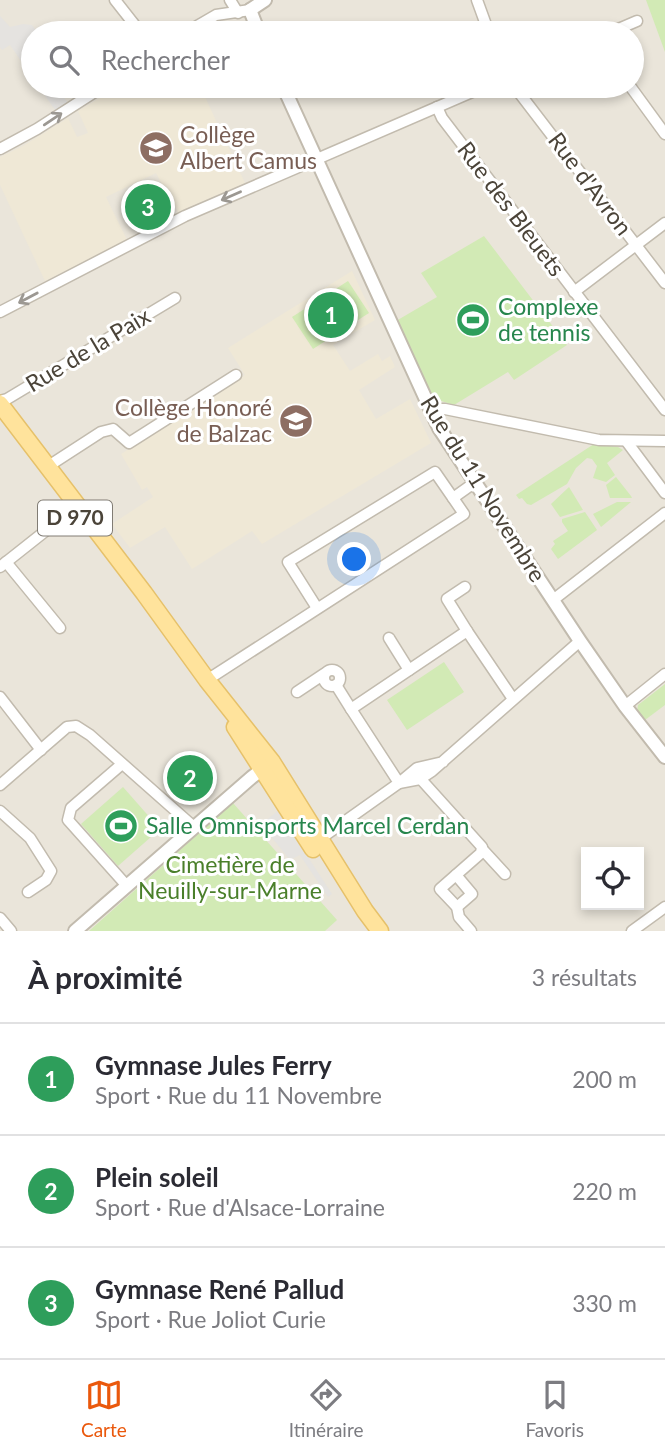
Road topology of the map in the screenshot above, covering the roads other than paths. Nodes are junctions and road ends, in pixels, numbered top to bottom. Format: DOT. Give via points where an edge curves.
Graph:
graph roads {
  1 [pos="115,0"];
  2 [pos="230,0"];
  3 [pos="265,0"];
  4 [pos="477,0"];
  5 [pos="247,7"];
  6 [pos="132,21"];
  7 [pos="206,21"];
  8 [pos="485,21"];
  9 [pos="86,98"];
  10 [pos="288,98"];
  11 [pos="458,98"];
  12 [pos="523,98"];
  13 [pos="638,98"];
  14 [pos="437,107"];
  15 [pos="665,134"];
  16 [pos="0,149"];
  17 [pos="316,159"];
  18 [pos="665,223"];
  19 [pos="636,244"];
  20 [pos="665,283"];
  21 [pos="574,292"];
  22 [pos="175,298"];
  23 [pos="0,312"];
  24 [pos="236,375"];
  25 [pos="0,403"];
  26 [pos="429,409"];
  27 [pos="665,410"];
  28 [pos="0,424"];
  29 [pos="665,441"];
  30 [pos="627,442"];
  31 [pos="47,467"];
  32 [pos="474,483"];
  33 [pos="665,493"];
  34 [pos="453,498"];
  35 [pos="73,508"];
  36 [pos="665,513"];
  37 [pos="3,564"];
  38 [pos="465,587"];
  39 [pos="553,600"];
  40 [pos="317,608"];
  41 [pos="60,628"];
  42 [pos="467,632"];
  43 [pos="388,638"];
  44 [pos="580,641"];
  45 [pos="409,670"];
  46 [pos="665,674"];
  47 [pos="207,680"];
  48 [pos="296,692"];
  49 [pos="0,698"];
  50 [pos="513,699"];
  51 [pos="625,706"];
  52 [pos="351,709"];
  53 [pos="41,750"];
  54 [pos="665,757"];
  55 [pos="122,764"];
  56 [pos="267,766"];
  57 [pos="416,775"];
  58 [pos="399,783"];
  59 [pos="0,785"];
  60 [pos="0,811"];
  61 [pos="194,827"];
  62 [pos="320,839"];
  63 [pos="482,849"];
  64 [pos="505,874"];
  65 [pos="456,875"];
  66 [pos="127,886"];
  67 [pos="28,892"];
  68 [pos="457,907"];
  69 [pos="665,907"];
  70 [pos="652,917"];
  71 [pos="0,918"];
  72 [pos="11,931"];
  73 [pos="75,931"];
  74 [pos="371,931"];
  75 [pos="380,931"];
  76 [pos="471,931"];
  77 [pos="632,931"];
  78 [pos="645,931"];
  1 -- 6 [label="street"];
  2 -- 5 [label="street"];
  3 -- 5 [label="street"];
  4 -- 8 [label="street"];
  5 -- 7 [label="street"];
  16 -- 9 [label="street, one-way"];
  10 -- 17 [label="street, Rue du 11 Novembre"];
  11 -- 14 [label="street"];
  12 -- 19 [label="street, Rue d'Avron"];
  13 -- 15 [label="street"];
  14 -- 17 [label="street"];
  14 -- 21 [label="street, Rue des Bleuets"];
  17 -- 23 [label="street, one-way" via="185,216"];
  17 -- 26 [label="street, Rue du 11 Novembre"];
  18 -- 19 [label="street"];
  19 -- 20 [label="street, Rue d'Avron"];
  19 -- 21 [label="street"];
  21 -- 27 [label="street, Rue des Bleuets"];
  22 -- 25 [label="street, Rue de la Paix"];
  24 -- 31 [label="street" via="129,443 113,429 101,432"];
  25 -- 31 [label="main road, D 970"];
  26 -- 30 [label="street"];
  26 -- 32 [label="street, Rue du 11 Novembre"];
  28 -- 35 [label="main road, D 970"];
  29 -- 30 [label="street"];
  30 -- 33 [label="street"];
  31 -- 35 [label="main road, D 970"];
  32 -- 34 [label="street"];
  32 -- 39 [label="street, Rue du 11 Novembre"];
  34 -- 40 [label="street" via="464,514"];
  34 -- 40 [label="street" via="435,472 288,562"];
  35 -- 37 [label="street"];
  35 -- 47 [label="main road, D 970"];
  36 -- 39 [label="street"];
  37 -- 41 [label="street"];
  38 -- 42 [label="street" via="447,599"];
  39 -- 44 [label="street, Rue du 11 Novembre"];
  40 -- 47 [label="street"];
  42 -- 45 [label="street"];
  42 -- 50 [label="street"];
  43 -- 45 [label="street"];
  44 -- 50 [label="street"];
  44 -- 51 [label="street, Rue du 11 Novembre"];
  45 -- 52 [label="street"];
  46 -- 51 [label="street"];
  47 -- 56 [label="main road, D 970"];
  48 -- 52 [label="street" via="330,670 338,672 341,677 336,685"];
  49 -- 53 [label="street"];
  50 -- 57 [label="street" via="443,762"];
  51 -- 54 [label="street, Rue du 11 Novembre"];
  52 -- 58 [label="street"];
  53 -- 55 [label="street" via="67,727 76,726"];
  53 -- 59 [label="street"];
  55 -- 61 [label="street"];
  55 -- 66 [label="street" via="71,808 68,820"];
  56 -- 61 [label="street"];
  56 -- 62 [label="main road, D 970"];
  56 -- 74 [label="main road, D 970" via="356,914"];
  57 -- 58 [label="street"];
  57 -- 63 [label="street"];
  58 -- 62 [label="street"];
  60 -- 67 [label="street" via="30,838 51,871"];
  61 -- 66 [label="street"];
  62 -- 75 [label="main road, D 970"];
  63 -- 64 [label="street"];
  63 -- 65 [label="street"];
  65 -- 68 [label="street" via="472,894"];
  65 -- 68 [label="street" via="440,889"];
  66 -- 73 [label="street"];
  68 -- 76 [label="street" via="458,917"];
  69 -- 70 [label="street"];
  70 -- 77 [label="street"];
  70 -- 78 [label="street"];
  71 -- 72 [label="street"];
}
